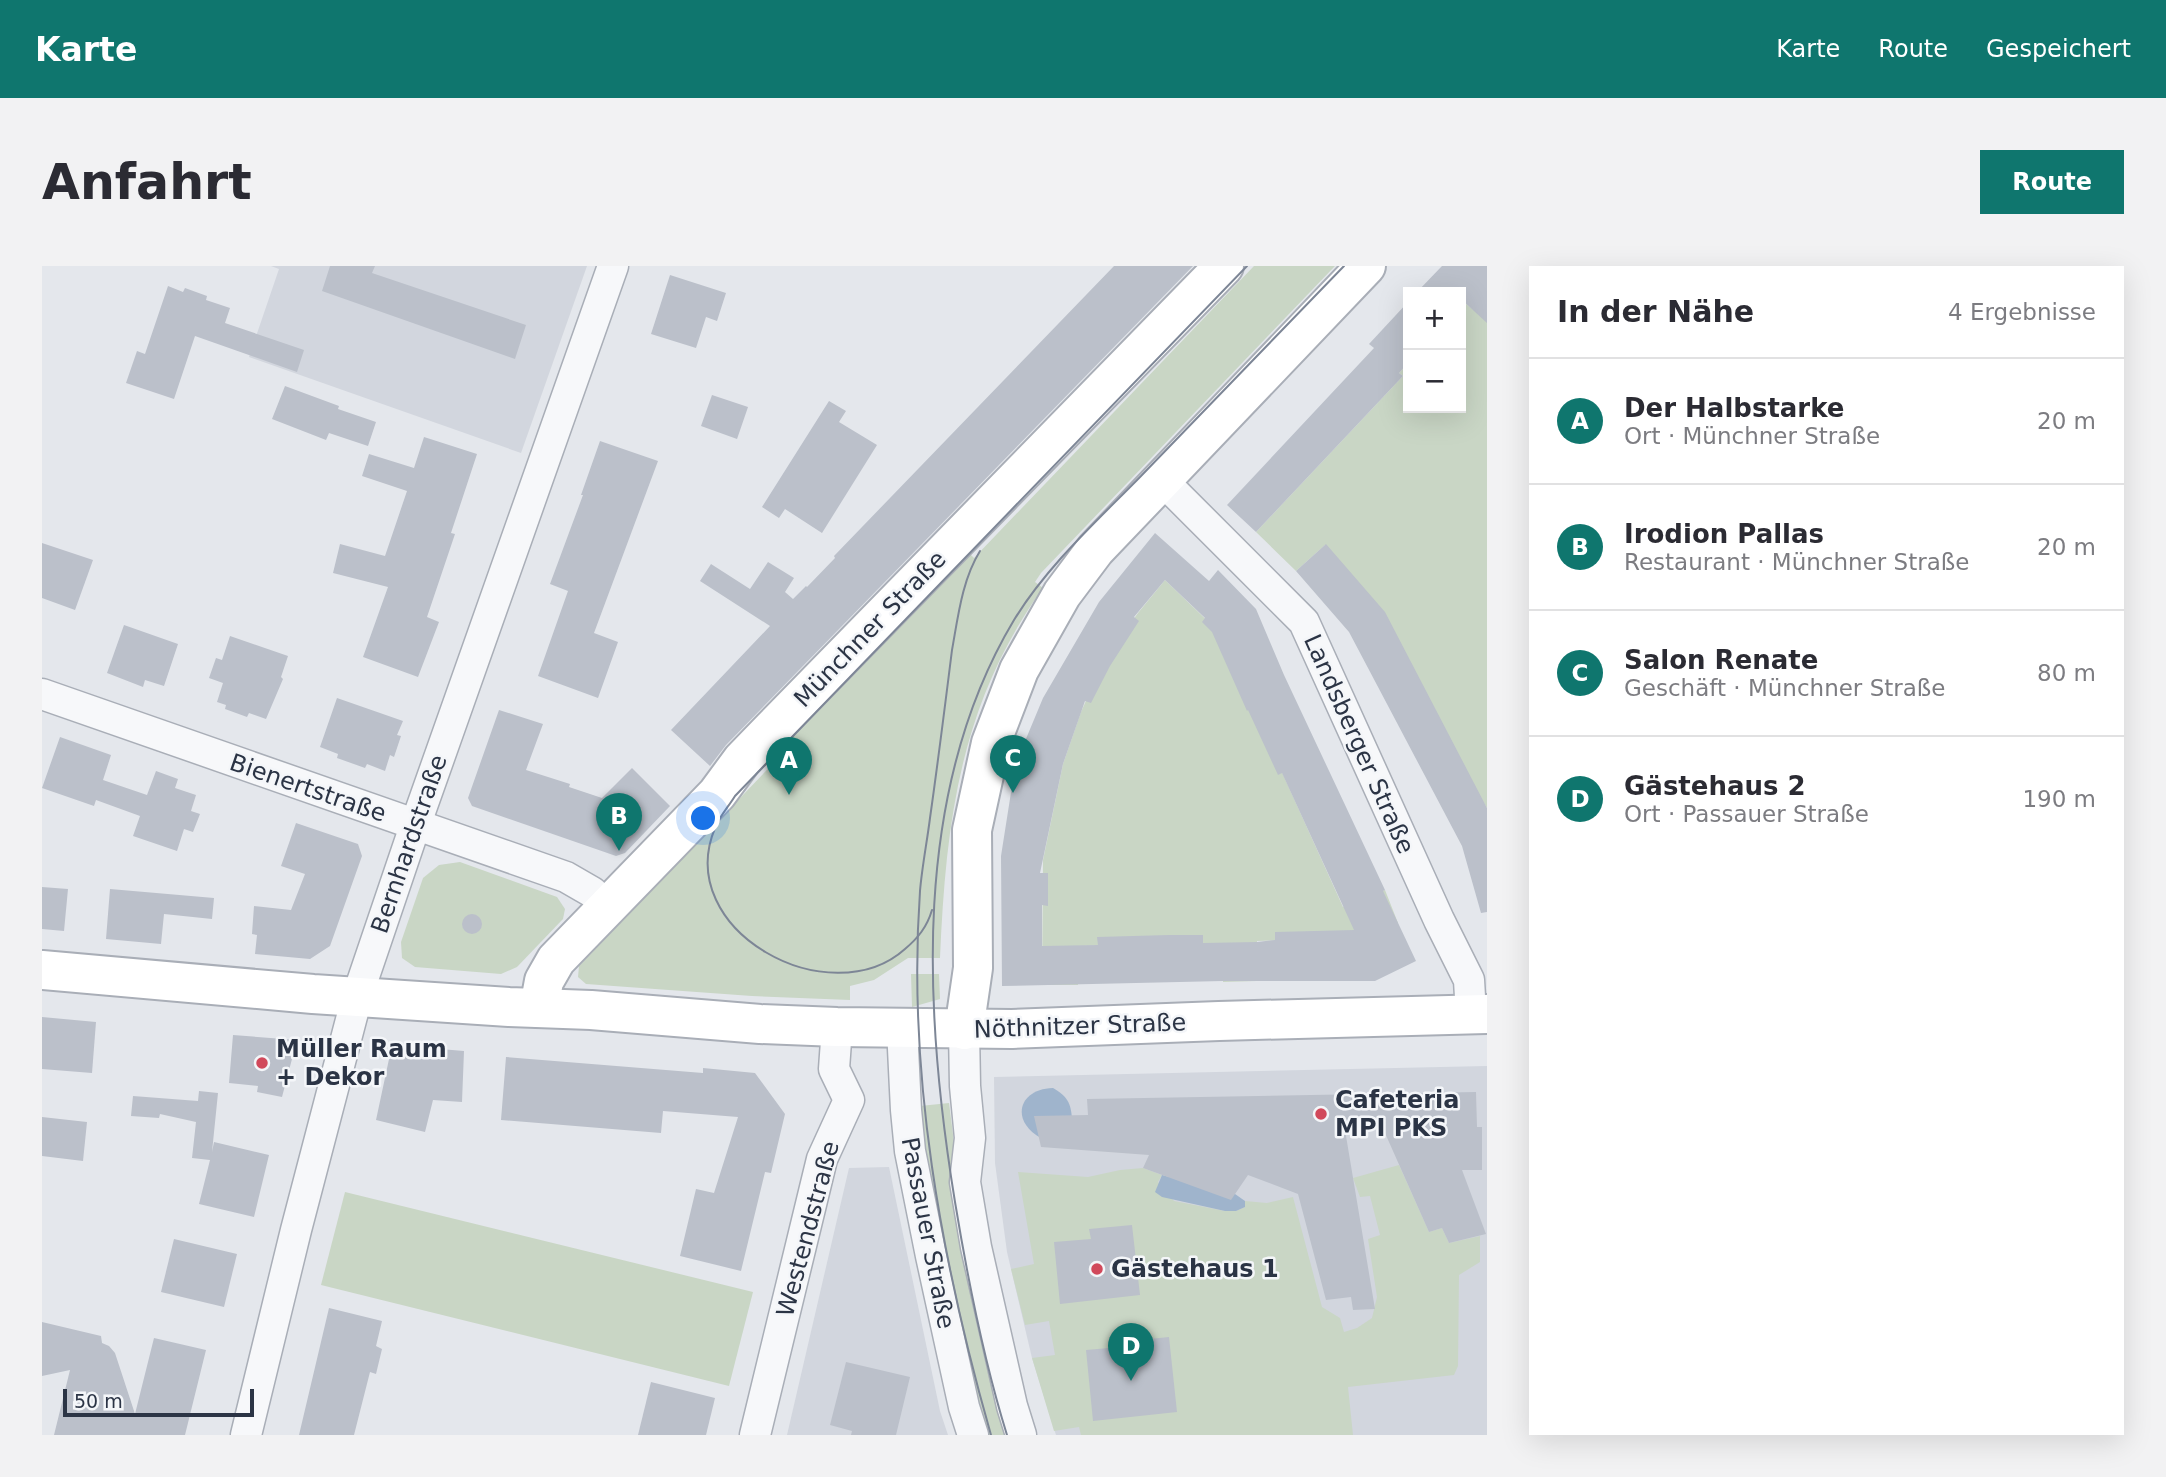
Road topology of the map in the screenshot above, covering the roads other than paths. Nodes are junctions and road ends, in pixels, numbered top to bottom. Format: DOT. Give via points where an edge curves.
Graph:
graph roads {
  1 [pos="613,266"];
  2 [pos="1224,266"];
  3 [pos="1366,266"];
  4 [pos="1161,479"];
  5 [pos="42,694"];
  6 [pos="415,826"];
  7 [pos="608,907"];
  8 [pos="42,970"];
  9 [pos="357,997"];
  10 [pos="539,1008"];
  11 [pos="1479,1014"];
  12 [pos="837,1027"];
  13 [pos="902,1028"];
  14 [pos="964,1030"];
  15 [pos="246,1435"];
  16 [pos="755,1435"];
  17 [pos="973,1435"];
  18 [pos="1021,1435"];
  1 -- 6 [label="street, Bernhardstraße"];
  2 -- 7 [label="street, Münchner Straße" via="742,760 717,794"];
  3 -- 4 [label="street"];
  4 -- 11 [label="street, Landsberger Straße" via="1304,622 1469,980"];
  4 -- 14 [label="street" via="1095,550 1062,594 1019,670 991,743 972,830 972,968"];
  5 -- 6 [label="street, Bienertstraße"];
  6 -- 7 [label="street, Bienertstraße" via="566,877"];
  6 -- 9 [label="street, Bernhardstraße"];
  7 -- 10 [label="street, Münchner Straße" via="555,960 544,981"];
  8 -- 9 [label="street, Nöthnitzer Straße"];
  9 -- 10 [label="street, Nöthnitzer Straße"];
  9 -- 15 [label="street, Bernhardstraße"];
  10 -- 12 [label="street, Nöthnitzer Straße"];
  11 -- 14 [label="street, Nöthnitzer Straße"];
  12 -- 13 [label="street, Nöthnitzer Straße"];
  12 -- 16 [label="street, Westendstraße" via="834,1069 849,1100 822,1159"];
  13 -- 14 [label="street, Nöthnitzer Straße"];
  13 -- 17 [label="street, Passauer Straße" via="910,1150"];
  14 -- 18 [label="street, Passauer Straße" via="970,1138 965,1182 978,1259"];
}
